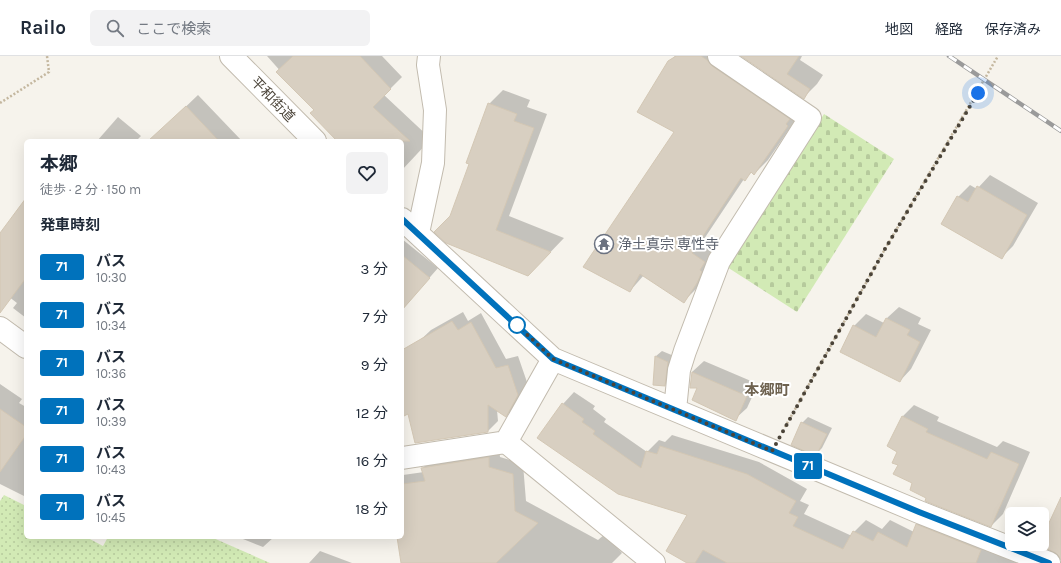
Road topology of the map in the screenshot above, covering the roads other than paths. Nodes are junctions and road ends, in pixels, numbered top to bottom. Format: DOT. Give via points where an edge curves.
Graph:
graph roads {
  1 [pos="231,56"];
  2 [pos="429,56"];
  3 [pos="719,56"];
  4 [pos="313,139"];
  5 [pos="410,226"];
  6 [pos="0,328"];
  7 [pos="24,346"];
  8 [pos="553,359"];
  9 [pos="675,410"];
  10 [pos="506,442"];
  11 [pos="404,458"];
  12 [pos="654,563"];
  13 [pos="1049,563"];
  1 -- 4 [label="street, 平和街道"];
  2 -- 5 [label="street" via="428,66 435,110 433,163"];
  3 -- 9 [label="street" via="810,118 719,261 685,351"];
  5 -- 8 [label="street"];
  6 -- 7 [label="street"];
  8 -- 9 [label="street"];
  8 -- 10 [label="street"];
  9 -- 13 [label="street" via="919,512"];
  10 -- 11 [label="street"];
  10 -- 12 [label="street"];
}
